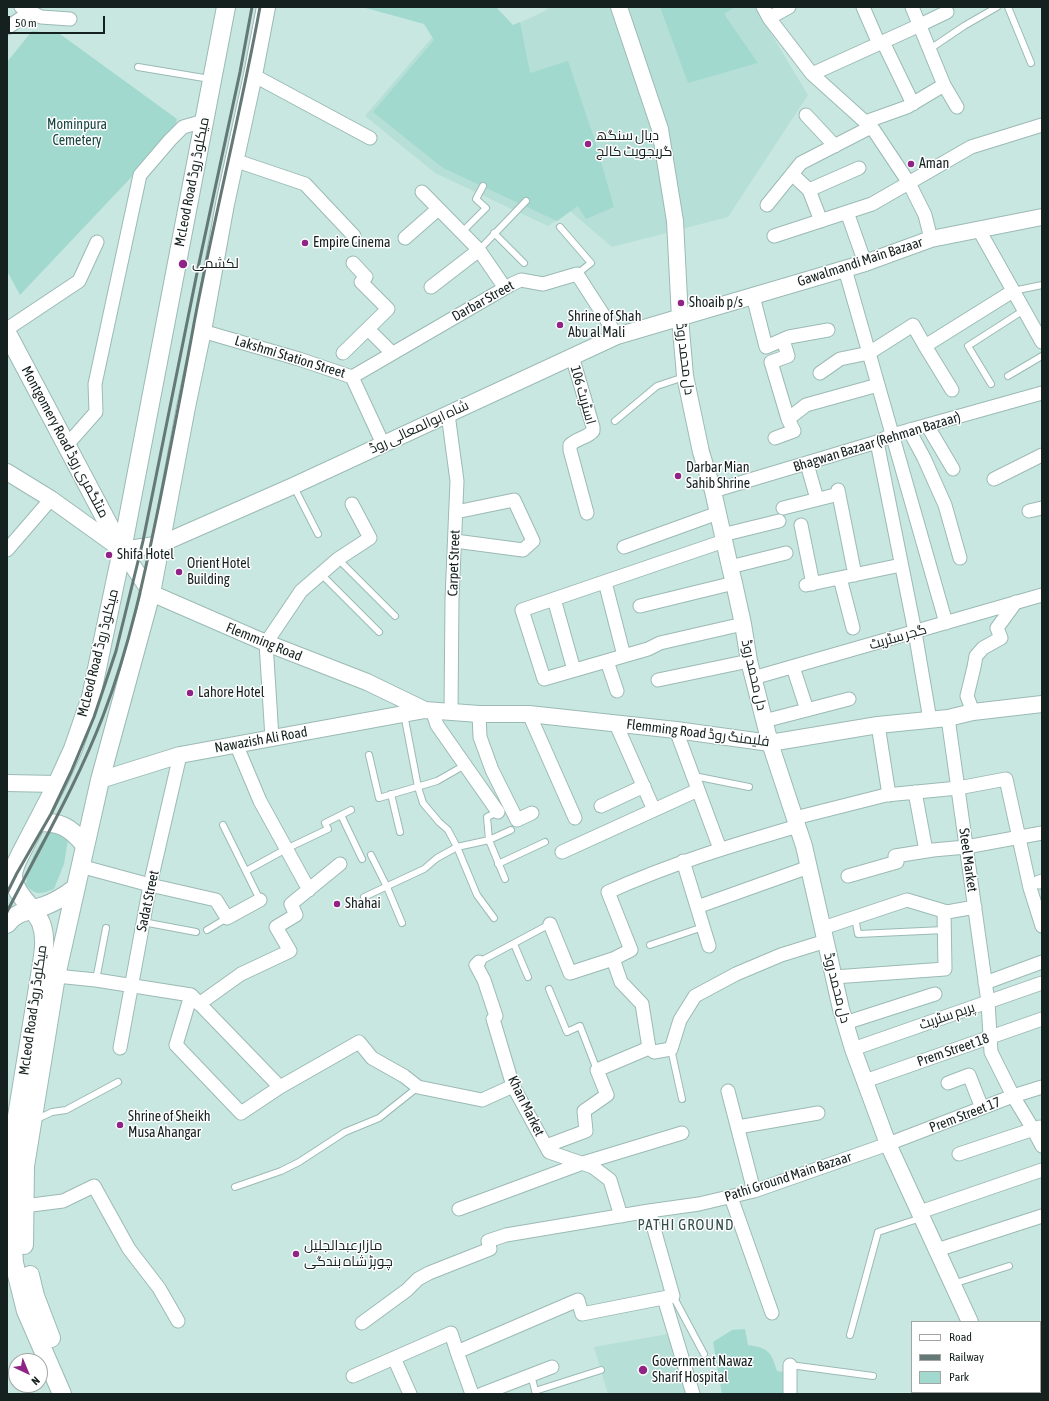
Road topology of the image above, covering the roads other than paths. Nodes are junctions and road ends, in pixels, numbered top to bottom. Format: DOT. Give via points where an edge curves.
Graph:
graph roads {
  1 [pos="226,7"];
  2 [pos="266,7"];
  3 [pos="619,7"];
  4 [pos="790,7"];
  5 [pos="863,7"];
  6 [pos="912,7"];
  7 [pos="997,7"];
  8 [pos="1008,7"];
  9 [pos="26,10"];
  10 [pos="766,12"];
  11 [pos="947,12"];
  12 [pos="70,19"];
  13 [pos="920,25"];
  14 [pos="7,28"];
  15 [pos="881,43"];
  16 [pos="930,49"];
  17 [pos="1031,62"];
  18 [pos="138,67"];
  19 [pos="812,74"];
  20 [pos="253,75"];
  21 [pos="212,79"];
  22 [pos="944,85"];
  23 [pos="913,104"];
  24 [pos="957,107"];
  25 [pos="806,115"];
  26 [pos="204,121"];
  27 [pos="868,125"];
  28 [pos="1042,125"];
  29 [pos="370,138"];
  30 [pos="835,146"];
  31 [pos="234,160"];
  32 [pos="859,168"];
  33 [pos="792,174"];
  34 [pos="909,183"];
  35 [pos="483,186"];
  36 [pos="809,190"];
  37 [pos="422,192"];
  38 [pos="526,201"];
  39 [pos="767,205"];
  40 [pos="438,209"];
  41 [pos="847,212"];
  42 [pos="1042,217"];
  43 [pos="821,221"];
  44 [pos="560,227"];
  45 [pos="979,230"];
  46 [pos="462,232"];
  47 [pos="494,233"];
  48 [pos="354,236"];
  49 [pos="774,236"];
  50 [pos="405,238"];
  51 [pos="931,239"];
  52 [pos="97,242"];
  53 [pos="479,250"];
  54 [pos="353,263"];
  55 [pos="524,264"];
  56 [pos="865,264"];
  57 [pos="845,269"];
  58 [pos="577,274"];
  59 [pos="1042,285"];
  60 [pos="431,288"];
  61 [pos="505,288"];
  62 [pos="1014,291"];
  63 [pos="753,296"];
  64 [pos="1024,310"];
  65 [pos="680,318"];
  66 [pos="7,329"];
  67 [pos="368,329"];
  68 [pos="828,330"];
  69 [pos="202,331"];
  70 [pos="7,333"];
  71 [pos="617,336"];
  72 [pos="783,340"];
  73 [pos="1042,342"];
  74 [pos="925,346"];
  75 [pos="343,353"];
  76 [pos="392,353"];
  77 [pos="868,353"];
  78 [pos="572,356"];
  79 [pos="1042,356"];
  80 [pos="820,373"];
  81 [pos="685,376"];
  82 [pos="1008,376"];
  83 [pos="352,377"];
  84 [pos="878,384"];
  85 [pos="991,384"];
  86 [pos="952,390"];
  87 [pos="1042,393"];
  88 [pos="448,414"];
  89 [pos="788,419"];
  90 [pos="616,421"];
  91 [pos="927,425"];
  92 [pos="909,430"];
  93 [pos="892,434"];
  94 [pos="775,438"];
  95 [pos="877,442"];
  96 [pos="383,444"];
  97 [pos="66,446"];
  98 [pos="1042,455"];
  99 [pos="807,464"];
  100 [pos="953,469"];
  101 [pos="7,472"];
  102 [pos="994,479"];
  103 [pos="293,486"];
  104 [pos="713,491"];
  105 [pos="51,499"];
  106 [pos="817,500"];
  107 [pos="352,504"];
  108 [pos="783,508"];
  109 [pos="1042,508"];
  110 [pos="1029,511"];
  111 [pos="456,512"];
  112 [pos="587,513"];
  113 [pos="718,513"];
  114 [pos="779,521"];
  115 [pos="801,525"];
  116 [pos="318,534"];
  117 [pos="723,538"];
  118 [pos="455,541"];
  119 [pos="161,544"];
  120 [pos="624,548"];
  121 [pos="7,550"];
  122 [pos="122,550"];
  123 [pos="786,553"];
  124 [pos="960,558"];
  125 [pos="338,559"];
  126 [pos="902,564"];
  127 [pos="730,567"];
  128 [pos="320,574"];
  129 [pos="855,575"];
  130 [pos="840,578"];
  131 [pos="605,582"];
  132 [pos="734,583"];
  133 [pos="151,593"];
  134 [pos="1042,595"];
  135 [pos="554,599"];
  136 [pos="1016,602"];
  137 [pos="640,606"];
  138 [pos="396,616"];
  139 [pos="946,623"];
  140 [pos="743,624"];
  141 [pos="853,628"];
  142 [pos="379,632"];
  143 [pos="915,632"];
  144 [pos="266,643"];
  145 [pos="624,656"];
  146 [pos="607,661"];
  147 [pos="749,661"];
  148 [pos="793,667"];
  149 [pos="574,670"];
  150 [pos="753,678"];
  151 [pos="658,680"];
  152 [pos="617,691"];
  153 [pos="849,699"];
  154 [pos="1042,704"];
  155 [pos="807,710"];
  156 [pos="429,711"];
  157 [pos="451,712"];
  158 [pos="972,712"];
  159 [pos="404,714"];
  160 [pos="479,714"];
  161 [pos="529,714"];
  162 [pos="948,718"];
  163 [pos="930,720"];
  164 [pos="764,721"];
  165 [pos="616,724"];
  166 [pos="878,725"];
  167 [pos="676,730"];
  168 [pos="272,738"];
  169 [pos="236,744"];
  170 [pos="770,744"];
  171 [pos="180,755"];
  172 [pos="369,755"];
  173 [pos="465,766"];
  174 [pos="694,776"];
  175 [pos="100,780"];
  176 [pos="7,783"];
  177 [pos="57,784"];
  178 [pos="644,786"];
  179 [pos="749,786"];
  180 [pos="418,787"];
  181 [pos="958,788"];
  182 [pos="698,790"];
  183 [pos="915,792"];
  184 [pos="391,794"];
  185 [pos="889,795"];
  186 [pos="601,806"];
  187 [pos="351,810"];
  188 [pos="654,810"];
  189 [pos="498,812"];
  190 [pos="532,812"];
  191 [pos="341,815"];
  192 [pos="575,818"];
  193 [pos="38,822"];
  194 [pos="796,822"];
  195 [pos="223,825"];
  196 [pos="511,830"];
  197 [pos="400,832"];
  198 [pos="1042,833"];
  199 [pos="1019,838"];
  200 [pos="489,840"];
  201 [pos="546,842"];
  202 [pos="84,844"];
  203 [pos="457,847"];
  204 [pos="966,847"];
  205 [pos="286,849"];
  206 [pos="720,849"];
  207 [pos="926,851"];
  208 [pos="562,852"];
  209 [pos="371,855"];
  210 [pos="362,859"];
  211 [pos="683,861"];
  212 [pos="340,864"];
  213 [pos="498,864"];
  214 [pos="80,866"];
  215 [pos="809,867"];
  216 [pos="246,871"];
  217 [pos="848,876"];
  218 [pos="505,879"];
  219 [pos="10,881"];
  220 [pos="150,885"];
  221 [pos="387,887"];
  222 [pos="74,889"];
  223 [pos="308,890"];
  224 [pos="364,897"];
  225 [pos="260,900"];
  226 [pos="697,907"];
  227 [pos="975,907"];
  228 [pos="32,909"];
  229 [pos="944,911"];
  230 [pos="856,917"];
  231 [pos="227,918"];
  232 [pos="494,918"];
  233 [pos="143,922"];
  234 [pos="402,923"];
  235 [pos="7,924"];
  236 [pos="550,924"];
  237 [pos="1042,926"];
  238 [pos="703,927"];
  239 [pos="106,928"];
  240 [pos="207,930"];
  241 [pos="944,930"];
  242 [pos="196,932"];
  243 [pos="824,935"];
  244 [pos="514,944"];
  245 [pos="650,945"];
  246 [pos="709,946"];
  247 [pos="613,959"];
  248 [pos="479,962"];
  249 [pos="1042,962"];
  250 [pos="56,976"];
  251 [pos="528,977"];
  252 [pos="834,977"];
  253 [pos="96,980"];
  254 [pos="985,983"];
  255 [pos="1042,983"];
  256 [pos="131,986"];
  257 [pos="549,989"];
  258 [pos="935,994"];
  259 [pos="195,999"];
  260 [pos="988,1002"];
  261 [pos="1042,1019"];
  262 [pos="845,1022"];
  263 [pos="991,1037"];
  264 [pos="120,1048"];
  265 [pos="649,1048"];
  266 [pos="671,1048"];
  267 [pos="853,1049"];
  268 [pos="597,1070"];
  269 [pos="865,1081"];
  270 [pos="118,1082"];
  271 [pos="948,1083"];
  272 [pos="513,1086"];
  273 [pos="280,1087"];
  274 [pos="418,1087"];
  275 [pos="1042,1087"];
  276 [pos="728,1091"];
  277 [pos="1013,1096"];
  278 [pos="682,1099"];
  279 [pos="982,1108"];
  280 [pos="818,1113"];
  281 [pos="32,1121"];
  282 [pos="738,1127"];
  283 [pos="1038,1127"];
  284 [pos="682,1133"];
  285 [pos="888,1144"];
  286 [pos="546,1146"];
  287 [pos="1042,1146"];
  288 [pos="959,1154"];
  289 [pos="583,1164"];
  290 [pos="1042,1170"];
  291 [pos="234,1187"];
  292 [pos="754,1191"];
  293 [pos="731,1197"];
  294 [pos="24,1206"];
  295 [pos="459,1210"];
  296 [pos="649,1211"];
  297 [pos="921,1215"];
  298 [pos="621,1216"];
  299 [pos="1042,1216"];
  300 [pos="937,1250"];
  301 [pos="1009,1266"];
  302 [pos="953,1284"];
  303 [pos="668,1297"];
  304 [pos="772,1313"];
  305 [pos="178,1321"];
  306 [pos="970,1321"];
  307 [pos="362,1323"];
  308 [pos="850,1335"];
  309 [pos="457,1352"];
  310 [pos="704,1354"];
  311 [pos="394,1358"];
  312 [pos="790,1365"];
  313 [pos="552,1366"];
  314 [pos="601,1370"];
  315 [pos="531,1375"];
  316 [pos="353,1376"];
  317 [pos="873,1376"];
  318 [pos="536,1393"];
  319 [pos="63,1394"];
  320 [pos="410,1394"];
  321 [pos="472,1394"];
  322 [pos="482,1394"];
  323 [pos="693,1394"];
  324 [pos="790,1394"];
  1 -- 21 [label="main road, McLeod Road میکلوڈ روڈ"];
  2 -- 20 [label="main road, McLeod Road میکلوڈ روڈ"];
  3 -- 65 [label="street, دل محمد روڈ" via="660,129 675,221"];
  4 -- 10 [label="street"];
  5 -- 15 [label="street"];
  6 -- 13 [label="street"];
  7 -- 16 [label="lane"];
  8 -- 17 [label="lane"];
  9 -- 12 [label="street" via="41,17"];
  9 -- 14 [label="street"];
  10 -- 19 [label="street"];
  11 -- 13 [label="street"];
  13 -- 15 [label="street"];
  13 -- 16 [label="street"];
  15 -- 19 [label="street"];
  15 -- 23 [label="street"];
  16 -- 22 [label="street"];
  18 -- 21 [label="lane"];
  19 -- 27 [label="street"];
  20 -- 29 [label="street"];
  20 -- 31 [label="main road, McLeod Road میکلوڈ روڈ"];
  21 -- 26 [label="main road, McLeod Road میکلوڈ روڈ"];
  22 -- 23 [label="street"];
  22 -- 24 [label="street"];
  23 -- 27 [label="street"];
  25 -- 30 [label="street"];
  26 -- 97 [label="street" via="183,127 140,175 95,384 96,412"];
  26 -- 122 [label="main road, McLeod Road میکلوڈ روڈ"];
  27 -- 30 [label="street"];
  27 -- 34 [label="street"];
  28 -- 34 [label="street" via="971,147"];
  30 -- 33 [label="street" via="801,163"];
  31 -- 48 [label="street" via="305,184"];
  31 -- 69 [label="main road, McLeod Road میکلوڈ روڈ"];
  32 -- 36 [label="street"];
  33 -- 36 [label="street"];
  33 -- 39 [label="street"];
  34 -- 41 [label="street" via="872,204"];
  34 -- 51 [label="street" via="925,215"];
  35 -- 46 [label="lane" via="476,199 486,208"];
  36 -- 43 [label="street"];
  37 -- 40 [label="street"];
  38 -- 47 [label="lane"];
  40 -- 46 [label="street"];
  40 -- 50 [label="street"];
  41 -- 43 [label="street"];
  41 -- 56 [label="street"];
  42 -- 45 [label="street, Gawalmandi Main Bazaar"];
  43 -- 49 [label="street"];
  44 -- 58 [label="lane" via="591,263"];
  45 -- 51 [label="street, Gawalmandi Main Bazaar"];
  45 -- 62 [label="street"];
  46 -- 53 [label="street"];
  47 -- 53 [label="lane"];
  47 -- 55 [label="lane"];
  51 -- 56 [label="street, Gawalmandi Main Bazaar"];
  52 -- 66 [label="street" via="78,281"];
  53 -- 60 [label="street"];
  53 -- 61 [label="street"];
  54 -- 67 [label="street" via="366,277 361,282 388,309"];
  56 -- 57 [label="street, Gawalmandi Main Bazaar"];
  57 -- 63 [label="street, Gawalmandi Main Bazaar"];
  57 -- 77 [label="street"];
  58 -- 61 [label="street, Darbar Street" via="543,284 521,280"];
  58 -- 71 [label="street"];
  59 -- 62 [label="lane"];
  61 -- 76 [label="street, Darbar Street"];
  62 -- 64 [label="street"];
  62 -- 74 [label="street"];
  63 -- 65 [label="street, Gawalmandi Main Bazaar"];
  63 -- 72 [label="street" via="766,347"];
  64 -- 73 [label="street"];
  64 -- 85 [label="lane" via="968,346"];
  65 -- 71 [label="street, شاہ ابوالمعالی روڈ"];
  65 -- 81 [label="street, دل محمد روڈ"];
  67 -- 75 [label="street"];
  67 -- 76 [label="street"];
  68 -- 72 [label="street"];
  69 -- 83 [label="street, Lakshmi Station Street"];
  69 -- 119 [label="main road, McLeod Road میکلوڈ روڈ"];
  70 -- 97 [label="main road, Montgomery Road منٹگمری روڈ"];
  71 -- 78 [label="street, شاہ ابوالمعالی روڈ"];
  72 -- 89 [label="street" via="788,356 771,362"];
  74 -- 77 [label="street" via="913,325"];
  74 -- 86 [label="street"];
  76 -- 83 [label="street, Darbar Street"];
  77 -- 80 [label="street" via="840,359"];
  77 -- 84 [label="street"];
  78 -- 88 [label="street, شاہ ابوالمعالی روڈ"];
  78 -- 112 [label="street, اسٹریٹ 106" via="593,427 590,434 570,445"];
  79 -- 82 [label="lane"];
  81 -- 90 [label="lane" via="657,386"];
  81 -- 104 [label="street, دل محمد روڈ" via="701,452"];
  83 -- 96 [label="street, Lakshmi Station Street"];
  84 -- 89 [label="street" via="806,405"];
  84 -- 93 [label="street"];
  87 -- 91 [label="street, Bhagwan Bazaar (Rehman Bazaar)"];
  88 -- 96 [label="street, شاہ ابوالمعالی روڈ"];
  88 -- 111 [label="street, Carpet Street" via="457,481"];
  89 -- 94 [label="street" via="794,431"];
  91 -- 92 [label="street, Bhagwan Bazaar (Rehman Bazaar)"];
  91 -- 100 [label="street"];
  92 -- 93 [label="street, Bhagwan Bazaar (Rehman Bazaar)"];
  92 -- 124 [label="street" via="945,505"];
  93 -- 95 [label="street, Bhagwan Bazaar (Rehman Bazaar)"];
  93 -- 139 [label="street"];
  95 -- 99 [label="street, Bhagwan Bazaar (Rehman Bazaar)"];
  95 -- 126 [label="street"];
  96 -- 103 [label="street, شاہ ابوالمعالی روڈ"];
  97 -- 122 [label="main road, Montgomery Road منٹگمری روڈ"];
  98 -- 102 [label="street"];
  99 -- 104 [label="street, Bhagwan Bazaar (Rehman Bazaar)"];
  99 -- 106 [label="street"];
  101 -- 105 [label="street"];
  103 -- 116 [label="lane"];
  103 -- 119 [label="street, شاہ ابوالمعالی روڈ"];
  104 -- 113 [label="street, دل محمد روڈ"];
  105 -- 121 [label="street"];
  105 -- 122 [label="street"];
  106 -- 108 [label="street"];
  106 -- 129 [label="street" via="839,492"];
  107 -- 125 [label="street" via="370,538"];
  109 -- 110 [label="street"];
  111 -- 118 [label="street, Carpet Street"];
  111 -- 118 [label="street" via="514,500 533,541 524,550"];
  113 -- 117 [label="street, دل محمد روڈ"];
  113 -- 120 [label="street"];
  114 -- 117 [label="street"];
  115 -- 130 [label="street" via="810,584"];
  117 -- 127 [label="street, دل محمد روڈ"];
  117 -- 131 [label="street"];
  118 -- 157 [label="street, Carpet Street"];
  119 -- 122 [label="street, شاہ ابوالمعالی روڈ"];
  119 -- 133 [label="main road, McLeod Road میکلوڈ روڈ"];
  122 -- 133 [label="street"];
  122 -- 177 [label="main road, McLeod Road میکلوڈ روڈ" via="90,697 73,749"];
  123 -- 127 [label="street"];
  125 -- 128 [label="street"];
  125 -- 138 [label="lane"];
  126 -- 129 [label="street"];
  126 -- 143 [label="street"];
  127 -- 132 [label="street, دل محمد روڈ"];
  128 -- 142 [label="lane"];
  128 -- 144 [label="street" via="301,591"];
  129 -- 130 [label="street"];
  130 -- 141 [label="street"];
  131 -- 135 [label="street"];
  131 -- 145 [label="street"];
  132 -- 137 [label="street"];
  132 -- 140 [label="street, دل محمد روڈ"];
  133 -- 144 [label="street, Flemming Road"];
  133 -- 175 [label="main road, McLeod Road میکلوڈ روڈ"];
  134 -- 136 [label="street, گجر سٹریٹ"];
  135 -- 149 [label="street"];
  135 -- 149 [label="street" via="522,610 544,679"];
  136 -- 139 [label="street, گجر سٹریٹ"];
  136 -- 158 [label="street" via="996,628 1001,638 983,648 976,656 967,696"];
  139 -- 143 [label="street, گجر سٹریٹ"];
  140 -- 145 [label="street" via="660,643"];
  140 -- 147 [label="street, دل محمد روڈ"];
  143 -- 148 [label="street, گجر سٹریٹ"];
  143 -- 163 [label="street"];
  144 -- 156 [label="street, Flemming Road" via="367,682"];
  144 -- 168 [label="street"];
  145 -- 146 [label="street"];
  146 -- 149 [label="street"];
  146 -- 152 [label="street"];
  147 -- 150 [label="street, دل محمد روڈ"];
  147 -- 151 [label="street"];
  148 -- 150 [label="street, گجر سٹریٹ"];
  148 -- 155 [label="street"];
  150 -- 164 [label="street, دل محمد روڈ"];
  153 -- 155 [label="street"];
  154 -- 158 [label="street, Flemming Road فلیمنگ روڈ"];
  155 -- 164 [label="street"];
  156 -- 157 [label="street, Flemming Road فلیمنگ روڈ"];
  156 -- 159 [label="street, Nawazish Ali Road"];
  156 -- 173 [label="street"];
  157 -- 160 [label="street, Flemming Road فلیمنگ روڈ"];
  158 -- 162 [label="street, Flemming Road فلیمنگ روڈ"];
  159 -- 168 [label="street, Nawazish Ali Road"];
  159 -- 180 [label="lane"];
  160 -- 161 [label="street, Flemming Road فلیمنگ روڈ"];
  160 -- 190 [label="street" via="480,738 492,770 517,820"];
  161 -- 165 [label="street, Flemming Road فلیمنگ روڈ"];
  161 -- 192 [label="street"];
  162 -- 163 [label="street, Flemming Road فلیمنگ روڈ"];
  162 -- 181 [label="street, Steel Market"];
  163 -- 166 [label="street, Flemming Road فلیمنگ روڈ"];
  164 -- 170 [label="street, دل محمد روڈ"];
  165 -- 167 [label="street, Flemming Road فلیمنگ روڈ"];
  165 -- 178 [label="street"];
  166 -- 170 [label="street, Flemming Road فلیمنگ روڈ"];
  166 -- 185 [label="street"];
  167 -- 170 [label="street, Flemming Road فلیمنگ روڈ"];
  167 -- 174 [label="street"];
  168 -- 169 [label="street, Nawazish Ali Road"];
  169 -- 171 [label="street, Nawazish Ali Road"];
  169 -- 205 [label="street" via="260,801"];
  170 -- 194 [label="street, دل محمد روڈ"];
  171 -- 175 [label="street, Nawazish Ali Road"];
  171 -- 220 [label="street, Sadat Street"];
  172 -- 184 [label="lane" via="379,798"];
  173 -- 180 [label="lane" via="437,781"];
  173 -- 189 [label="street"];
  174 -- 179 [label="lane"];
  174 -- 182 [label="street"];
  175 -- 202 [label="main road, McLeod Road میکلوڈ روڈ"];
  176 -- 177 [label="street"];
  177 -- 193 [label="main road, McLeod Road میکلوڈ روڈ"];
  178 -- 186 [label="street"];
  178 -- 188 [label="street"];
  180 -- 184 [label="lane"];
  180 -- 203 [label="lane" via="423,803 448,830"];
  181 -- 183 [label="street"];
  181 -- 199 [label="street" via="1006,779"];
  181 -- 204 [label="street, Steel Market"];
  182 -- 188 [label="street"];
  182 -- 206 [label="street"];
  183 -- 185 [label="street"];
  183 -- 207 [label="street"];
  184 -- 197 [label="lane"];
  185 -- 194 [label="street"];
  187 -- 191 [label="lane"];
  188 -- 208 [label="street"];
  189 -- 200 [label="lane" via="487,817"];
  191 -- 205 [label="lane" via="324,823 328,829"];
  191 -- 210 [label="lane"];
  193 -- 202 [label="main road" via="52,822 65,826"];
  193 -- 219 [label="main road, McLeod Road میکلوڈ روڈ" via="17,860"];
  194 -- 206 [label="street"];
  194 -- 215 [label="street, دل محمد روڈ"];
  195 -- 216 [label="lane"];
  196 -- 200 [label="lane"];
  198 -- 199 [label="street"];
  199 -- 204 [label="street"];
  199 -- 237 [label="street" via="1030,888"];
  200 -- 203 [label="lane"];
  200 -- 213 [label="lane"];
  201 -- 213 [label="lane"];
  202 -- 214 [label="main road, McLeod Road میکلوڈ روڈ"];
  203 -- 221 [label="lane" via="424,869"];
  203 -- 232 [label="lane" via="477,895"];
  204 -- 207 [label="street"];
  204 -- 227 [label="street, Steel Market"];
  205 -- 216 [label="lane"];
  205 -- 223 [label="street"];
  206 -- 211 [label="street"];
  207 -- 217 [label="street" via="895,856 897,862"];
  209 -- 221 [label="lane"];
  211 -- 226 [label="street"];
  211 -- 247 [label="street" via="608,892 631,950"];
  212 -- 223 [label="street"];
  213 -- 218 [label="lane"];
  214 -- 220 [label="street"];
  214 -- 222 [label="main road, McLeod Road میکلوڈ روڈ"];
  215 -- 226 [label="street"];
  215 -- 243 [label="street, دل محمد روڈ"];
  216 -- 225 [label="lane"];
  219 -- 228 [label="main road, McLeod Road میکلوڈ روڈ"];
  220 -- 231 [label="street" via="216,900"];
  220 -- 233 [label="street, Sadat Street"];
  221 -- 224 [label="lane"];
  221 -- 234 [label="lane"];
  222 -- 228 [label="main road" via="54,902"];
  222 -- 250 [label="main road, McLeod Road میکلوڈ روڈ"];
  223 -- 259 [label="street" via="291,904 296,915 276,927 290,951"];
  225 -- 231 [label="street"];
  226 -- 238 [label="street"];
  227 -- 229 [label="street"];
  227 -- 254 [label="street, Steel Market"];
  228 -- 235 [label="main road" via="15,916"];
  228 -- 319 [label="main road, McLeod Road میکلوڈ روڈ" via="42,925 44,939 12,1147 11,1218 14,1263 26,1311"];
  229 -- 230 [label="street" via="907,900"];
  229 -- 241 [label="street"];
  230 -- 241 [label="lane" via="858,934"];
  230 -- 243 [label="street"];
  231 -- 240 [label="lane"];
  233 -- 242 [label="lane"];
  233 -- 256 [label="street, Sadat Street"];
  236 -- 244 [label="lane"];
  236 -- 247 [label="street" via="570,973"];
  238 -- 245 [label="lane"];
  238 -- 246 [label="street"];
  239 -- 253 [label="lane"];
  241 -- 252 [label="street" via="945,969"];
  243 -- 252 [label="street, دل محمد روڈ"];
  243 -- 266 [label="street" via="736,974 695,996 680,1020"];
  244 -- 248 [label="lane"];
  244 -- 251 [label="lane"];
  247 -- 265 [label="street" via="621,982 642,1004"];
  248 -- 272 [label="street, Khan Market" via="476,965 496,1016 493,1019"];
  249 -- 254 [label="street"];
  250 -- 253 [label="street"];
  250 -- 281 [label="main road, McLeod Road میکلوڈ روڈ"];
  252 -- 262 [label="street, دل محمد روڈ"];
  253 -- 256 [label="street"];
  254 -- 260 [label="street, Steel Market"];
  255 -- 260 [label="street, پریم سٹریٹ"];
  256 -- 259 [label="street"];
  256 -- 264 [label="street, Sadat Street"];
  257 -- 268 [label="lane" via="567,1032 580,1026"];
  258 -- 262 [label="street"];
  259 -- 273 [label="street"];
  259 -- 273 [label="street" via="176,1045 242,1114"];
  260 -- 263 [label="street, Steel Market"];
  260 -- 267 [label="street, پریم سٹریٹ"];
  261 -- 263 [label="street, Prem Street 18"];
  262 -- 267 [label="street, دل محمد روڈ"];
  263 -- 269 [label="street, Prem Street 18"];
  263 -- 277 [label="street, Steel Market" via="991,1052"];
  265 -- 266 [label="street" via="654,1052"];
  265 -- 268 [label="street"];
  266 -- 278 [label="lane"];
  267 -- 269 [label="street, دل محمد روڈ"];
  268 -- 286 [label="street" via="607,1095 584,1111 586,1131"];
  269 -- 285 [label="street, دل محمد روڈ"];
  270 -- 281 [label="lane" via="66,1110 52,1112"];
  271 -- 279 [label="street" via="969,1075"];
  272 -- 274 [label="street" via="482,1100"];
  272 -- 286 [label="street, Khan Market"];
  273 -- 274 [label="street" via="359,1042 372,1058"];
  274 -- 291 [label="lane" via="379,1118 345,1132 299,1162"];
  275 -- 277 [label="street, Prem Street 17"];
  276 -- 282 [label="street"];
  277 -- 279 [label="street, Prem Street 17"];
  277 -- 283 [label="street, Steel Market"];
  279 -- 285 [label="street, Prem Street 17"];
  280 -- 282 [label="street"];
  281 -- 294 [label="main road, McLeod Road میکلوڈ روڈ" via="25,1166"];
  282 -- 292 [label="street"];
  283 -- 287 [label="street, Steel Market"];
  283 -- 288 [label="street"];
  284 -- 289 [label="street"];
  285 -- 292 [label="street, Pathi Ground Main Bazaar"];
  285 -- 297 [label="street, دل محمد روڈ"];
  286 -- 289 [label="street, Khan Market" via="549,1152"];
  289 -- 295 [label="street"];
  289 -- 298 [label="street, Khan Market" via="593,1167 610,1180"];
  290 -- 297 [label="street"];
  292 -- 293 [label="street, Pathi Ground Main Bazaar"];
  293 -- 296 [label="street, Pathi Ground Main Bazaar"];
  293 -- 304 [label="street"];
  294 -- 305 [label="street" via="63,1201 94,1186 129,1249 159,1288"];
  294 -- 319 [label="main road, McLeod Road میکلوڈ روڈ" via="24,1251"];
  296 -- 298 [label="street, Pathi Ground Main Bazaar"];
  296 -- 303 [label="street"];
  297 -- 300 [label="street, دل محمد روڈ"];
  297 -- 308 [label="lane" via="878,1232"];
  298 -- 307 [label="street, Pathi Ground Main Bazaar" via="506,1235 488,1241 490,1249 418,1279"];
  299 -- 300 [label="street"];
  300 -- 302 [label="street, دل محمد روڈ"];
  301 -- 302 [label="lane"];
  302 -- 306 [label="street, دل محمد روڈ"];
  303 -- 309 [label="street" via="582,1314 578,1300"];
  303 -- 310 [label="lane"];
  303 -- 323 [label="street"];
  309 -- 311 [label="street" via="451,1333"];
  309 -- 321 [label="street"];
  311 -- 316 [label="street"];
  311 -- 320 [label="street"];
  312 -- 317 [label="lane"];
  312 -- 324 [label="street"];
  313 -- 315 [label="street"];
  314 -- 318 [label="lane"];
  315 -- 318 [label="lane"];
  315 -- 322 [label="street"];
}
